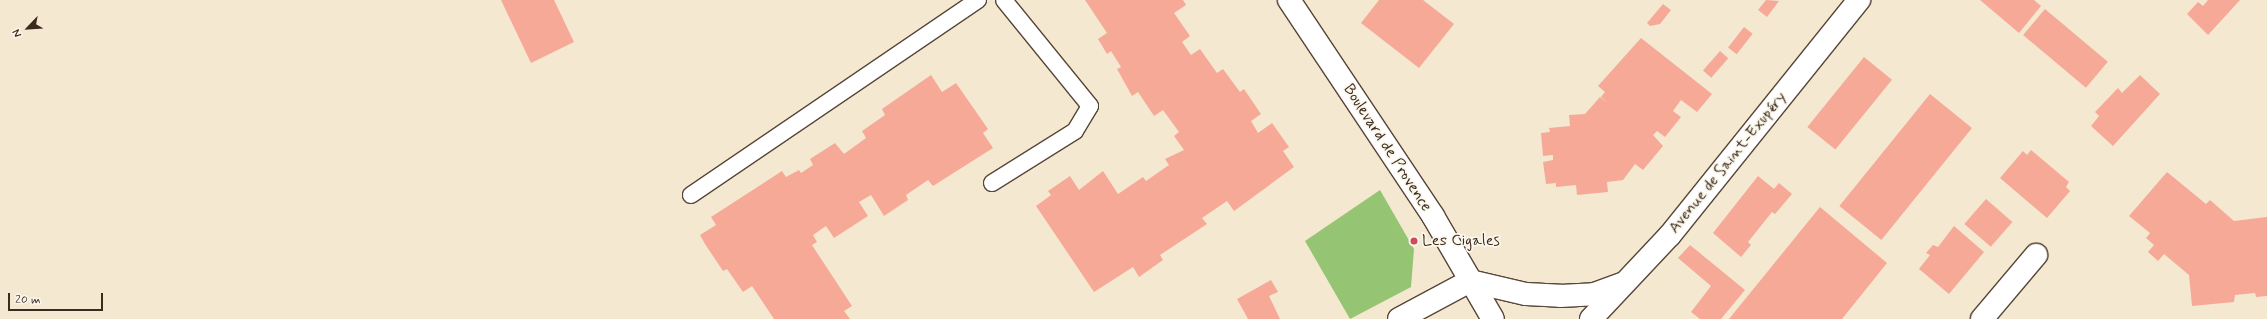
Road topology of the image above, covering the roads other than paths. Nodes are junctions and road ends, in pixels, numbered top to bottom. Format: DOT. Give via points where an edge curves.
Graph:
graph roads {
  1 [pos="978,0"];
  2 [pos="1004,0"];
  3 [pos="1289,0"];
  4 [pos="1859,0"];
  5 [pos="992,183"];
  6 [pos="691,194"];
  7 [pos="2036,255"];
  8 [pos="1470,281"];
  9 [pos="1624,283"];
  10 [pos="1399,319"];
  11 [pos="1493,319"];
  12 [pos="1591,319"];
  13 [pos="1982,319"];
  1 -- 6 [label="lane"];
  2 -- 5 [label="lane" via="1090,106 1075,130"];
  3 -- 8 [label="street, Boulevard de Provence" via="1433,216"];
  4 -- 9 [label="street, Avenue de Saint-Exupéry" via="1670,235"];
  7 -- 13 [label="street"];
  8 -- 9 [label="street" via="1526,294 1560,296 1594,294"];
  8 -- 10 [label="street"];
  8 -- 11 [label="street, Boulevard de Provence"];
  9 -- 12 [label="street, Avenue de Saint-Exupéry"];
}
